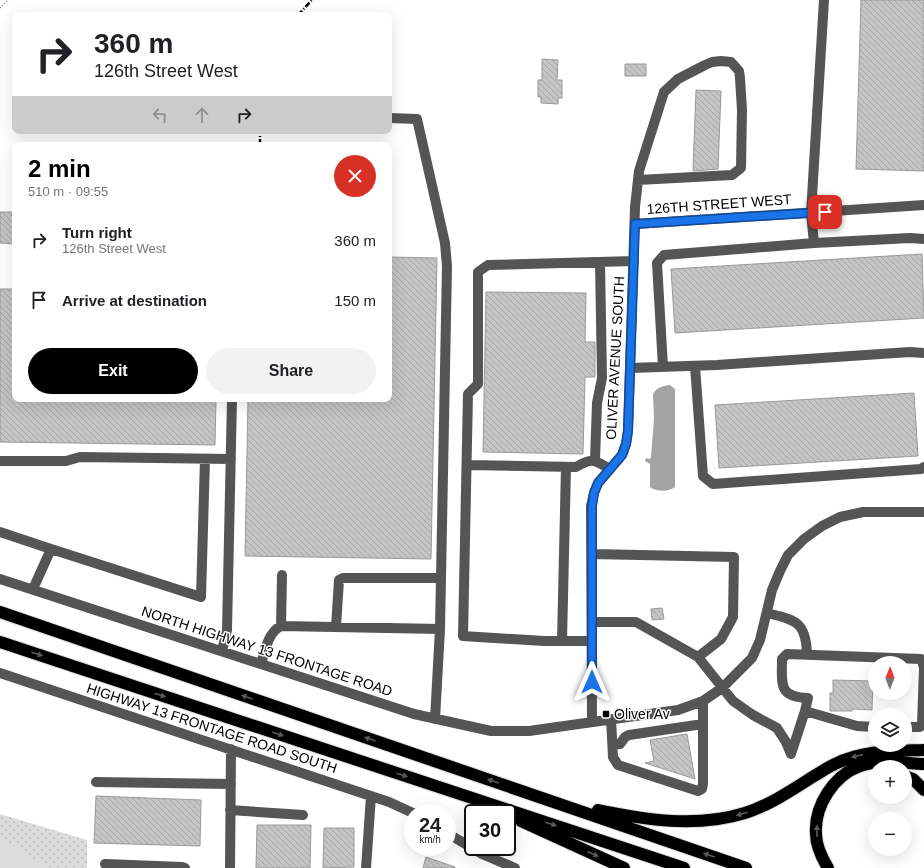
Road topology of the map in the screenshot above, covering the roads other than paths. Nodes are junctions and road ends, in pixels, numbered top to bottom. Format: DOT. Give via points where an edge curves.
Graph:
graph roads {
  1 [pos="824,0"];
  2 [pos="392,118"];
  3 [pos="638,180"];
  4 [pos="924,205"];
  5 [pos="811,212"];
  6 [pos="635,224"];
  7 [pos="924,239"];
  8 [pos="814,243"];
  9 [pos="634,261"];
  10 [pos="600,262"];
  11 [pos="924,353"];
  12 [pos="695,366"];
  13 [pos="663,367"];
  14 [pos="630,368"];
  15 [pos="232,402"];
  16 [pos="205,459"];
  17 [pos="231,459"];
  18 [pos="595,460"];
  19 [pos="0,461"];
  20 [pos="466,465"];
  21 [pos="566,467"];
  22 [pos="924,467"];
  23 [pos="610,469"];
  24 [pos="924,512"];
  25 [pos="0,532"];
  26 [pos="51,549"];
  27 [pos="592,554"];
  28 [pos="282,575"];
  29 [pos="441,578"];
  30 [pos="0,579"];
  31 [pos="33,589"];
  32 [pos="0,612"];
  33 [pos="767,613"];
  34 [pos="592,622"];
  35 [pos="281,626"];
  36 [pos="336,627"];
  37 [pos="440,630"];
  38 [pos="562,641"];
  39 [pos="592,641"];
  40 [pos="0,642"];
  41 [pos="222,651"];
  42 [pos="807,654"];
  43 [pos="698,657"];
  44 [pos="260,664"];
  45 [pos="0,673"];
  46 [pos="722,688"];
  47 [pos="703,701"];
  48 [pos="805,711"];
  49 [pos="611,719"];
  50 [pos="436,720"];
  51 [pos="592,722"];
  52 [pos="703,724"];
  53 [pos="868,727"];
  54 [pos="912,727"];
  55 [pos="612,745"];
  56 [pos="231,749"];
  57 [pos="924,750"];
  58 [pos="924,764"];
  59 [pos="868,771"];
  60 [pos="912,779"];
  61 [pos="96,782"];
  62 [pos="836,782"];
  63 [pos="231,784"];
  64 [pos="520,790"];
  65 [pos="924,790"];
  66 [pos="371,796"];
  67 [pos="475,799"];
  68 [pos="485,804"];
  69 [pos="404,809"];
  70 [pos="230,810"];
  71 [pos="303,815"];
  72 [pos="516,819"];
  73 [pos="456,838"];
  74 [pos="105,864"];
  75 [pos="185,868"];
  76 [pos="230,868"];
  77 [pos="366,868"];
  78 [pos="515,868"];
  79 [pos="624,868"];
  80 [pos="684,868"];
  81 [pos="746,868"];
  82 [pos="828,868"];
  1 -- 5 [label="street"];
  2 -- 29 [label="street" via="417,119 445,243 447,266"];
  3 -- 3 [label="street, OLIVER AVENUE SOUTH" via="664,92 678,79 705,65 712,62 731,62 739,71 740,78 741,168 732,175"];
  3 -- 6 [label="street, OLIVER AVENUE SOUTH"];
  4 -- 5 [label="street, 126TH STREET WEST"];
  5 -- 6 [label="street, 126TH STREET WEST"];
  5 -- 8 [label="street"];
  6 -- 9 [label="street, OLIVER AVENUE SOUTH"];
  7 -- 8 [label="street"];
  8 -- 13 [label="street" via="664,255 657,264"];
  9 -- 10 [label="street"];
  9 -- 14 [label="street, OLIVER AVENUE SOUTH"];
  10 -- 18 [label="street" via="602,378 597,403"];
  10 -- 20 [label="street" via="488,265 478,272 478,384 468,394"];
  11 -- 12 [label="street"];
  12 -- 13 [label="street"];
  12 -- 22 [label="street" via="703,476 713,484"];
  13 -- 14 [label="street"];
  14 -- 23 [label="street, OLIVER AVENUE SOUTH" via="626,444 622,455"];
  15 -- 17 [label="street"];
  16 -- 17 [label="street"];
  16 -- 19 [label="street" via="80,457 66,461"];
  16 -- 26 [label="street" via="201,597"];
  17 -- 41 [label="street" via="226,630"];
  18 -- 21 [label="street" via="586,461 576,467"];
  18 -- 23 [label="street"];
  20 -- 21 [label="street"];
  20 -- 38 [label="street" via="463,636"];
  21 -- 38 [label="street"];
  23 -- 27 [label="street, OLIVER AVENUE SOUTH" via="598,483 594,493"];
  24 -- 33 [label="street, NORTH HIGHWAY 13 FRONTAGE ROAD" via="863,512 840,517 822,526 788,555 772,590"];
  25 -- 26 [label="street"];
  26 -- 31 [label="street"];
  27 -- 34 [label="street, OLIVER AVENUE SOUTH"];
  27 -- 43 [label="street" via="734,558 733,617 721,639"];
  28 -- 35 [label="street"];
  29 -- 36 [label="street" via="342,578 339,580"];
  29 -- 37 [label="street"];
  30 -- 31 [label="street, NORTH HIGHWAY 13 FRONTAGE ROAD"];
  31 -- 41 [label="street, NORTH HIGHWAY 13 FRONTAGE ROAD"];
  64 -- 32 [label="highway, one-way"];
  33 -- 42 [label="street" via="790,619 800,626 805,633"];
  33 -- 46 [label="street, NORTH HIGHWAY 13 FRONTAGE ROAD" via="752,658"];
  34 -- 39 [label="street, OLIVER AVENUE SOUTH"];
  34 -- 43 [label="street" via="636,622"];
  35 -- 36 [label="street"];
  35 -- 44 [label="street" via="272,633"];
  36 -- 37 [label="street"];
  37 -- 50 [label="street"];
  38 -- 39 [label="street"];
  39 -- 51 [label="street, OLIVER AVENUE SOUTH"];
  40 -- 67 [label="highway, one-way"];
  41 -- 44 [label="street, NORTH HIGHWAY 13 FRONTAGE ROAD"];
  42 -- 48 [label="street" via="787,654 782,659 782,684 787,694 797,698 808,698"];
  42 -- 54 [label="street" via="920,659 924,668 922,724 920,727"];
  43 -- 46 [label="street"];
  44 -- 50 [label="street, NORTH HIGHWAY 13 FRONTAGE ROAD"];
  45 -- 56 [label="street, HIGHWAY 13 FRONTAGE ROAD SOUTH"];
  46 -- 47 [label="street, NORTH HIGHWAY 13 FRONTAGE ROAD"];
  46 -- 48 [label="street" via="742,709 777,728 791,754"];
  47 -- 49 [label="street, NORTH HIGHWAY 13 FRONTAGE ROAD" via="678,710"];
  47 -- 52 [label="street"];
  48 -- 53 [label="street" via="857,726"];
  49 -- 51 [label="street, NORTH HIGHWAY 13 FRONTAGE ROAD"];
  49 -- 55 [label="street"];
  50 -- 51 [label="street, NORTH HIGHWAY 13 FRONTAGE ROAD" via="491,731 529,731"];
  52 -- 55 [label="street" via="629,735 620,744"];
  52 -- 55 [label="street" via="704,784 698,791 618,764 613,757"];
  56 -- 63 [label="street"];
  56 -- 66 [label="street, HIGHWAY 13 FRONTAGE ROAD SOUTH"];
  57 -- 64 [label="highway, one-way" via="873,752 852,757 834,764 766,805 724,818 698,821 630,817"];
  58 -- 62 [label="highway" via="870,764 850,771"];
  59 -- 62 [label="highway"];
  60 -- 65 [label="highway"];
  61 -- 63 [label="street"];
  82 -- 62 [label="highway, one-way" via="818,848 816,833 821,803"];
  63 -- 70 [label="street"];
  81 -- 64 [label="highway, one-way"];
  66 -- 69 [label="street, HIGHWAY 13 FRONTAGE ROAD SOUTH"];
  66 -- 77 [label="street"];
  67 -- 68 [label="highway"];
  67 -- 80 [label="highway, one-way"];
  70 -- 71 [label="street"];
  70 -- 76 [label="street"];
  72 -- 79 [label="highway, one-way"];
  73 -- 78 [label="street" via="482,854"];
  74 -- 75 [label="street"];
}
